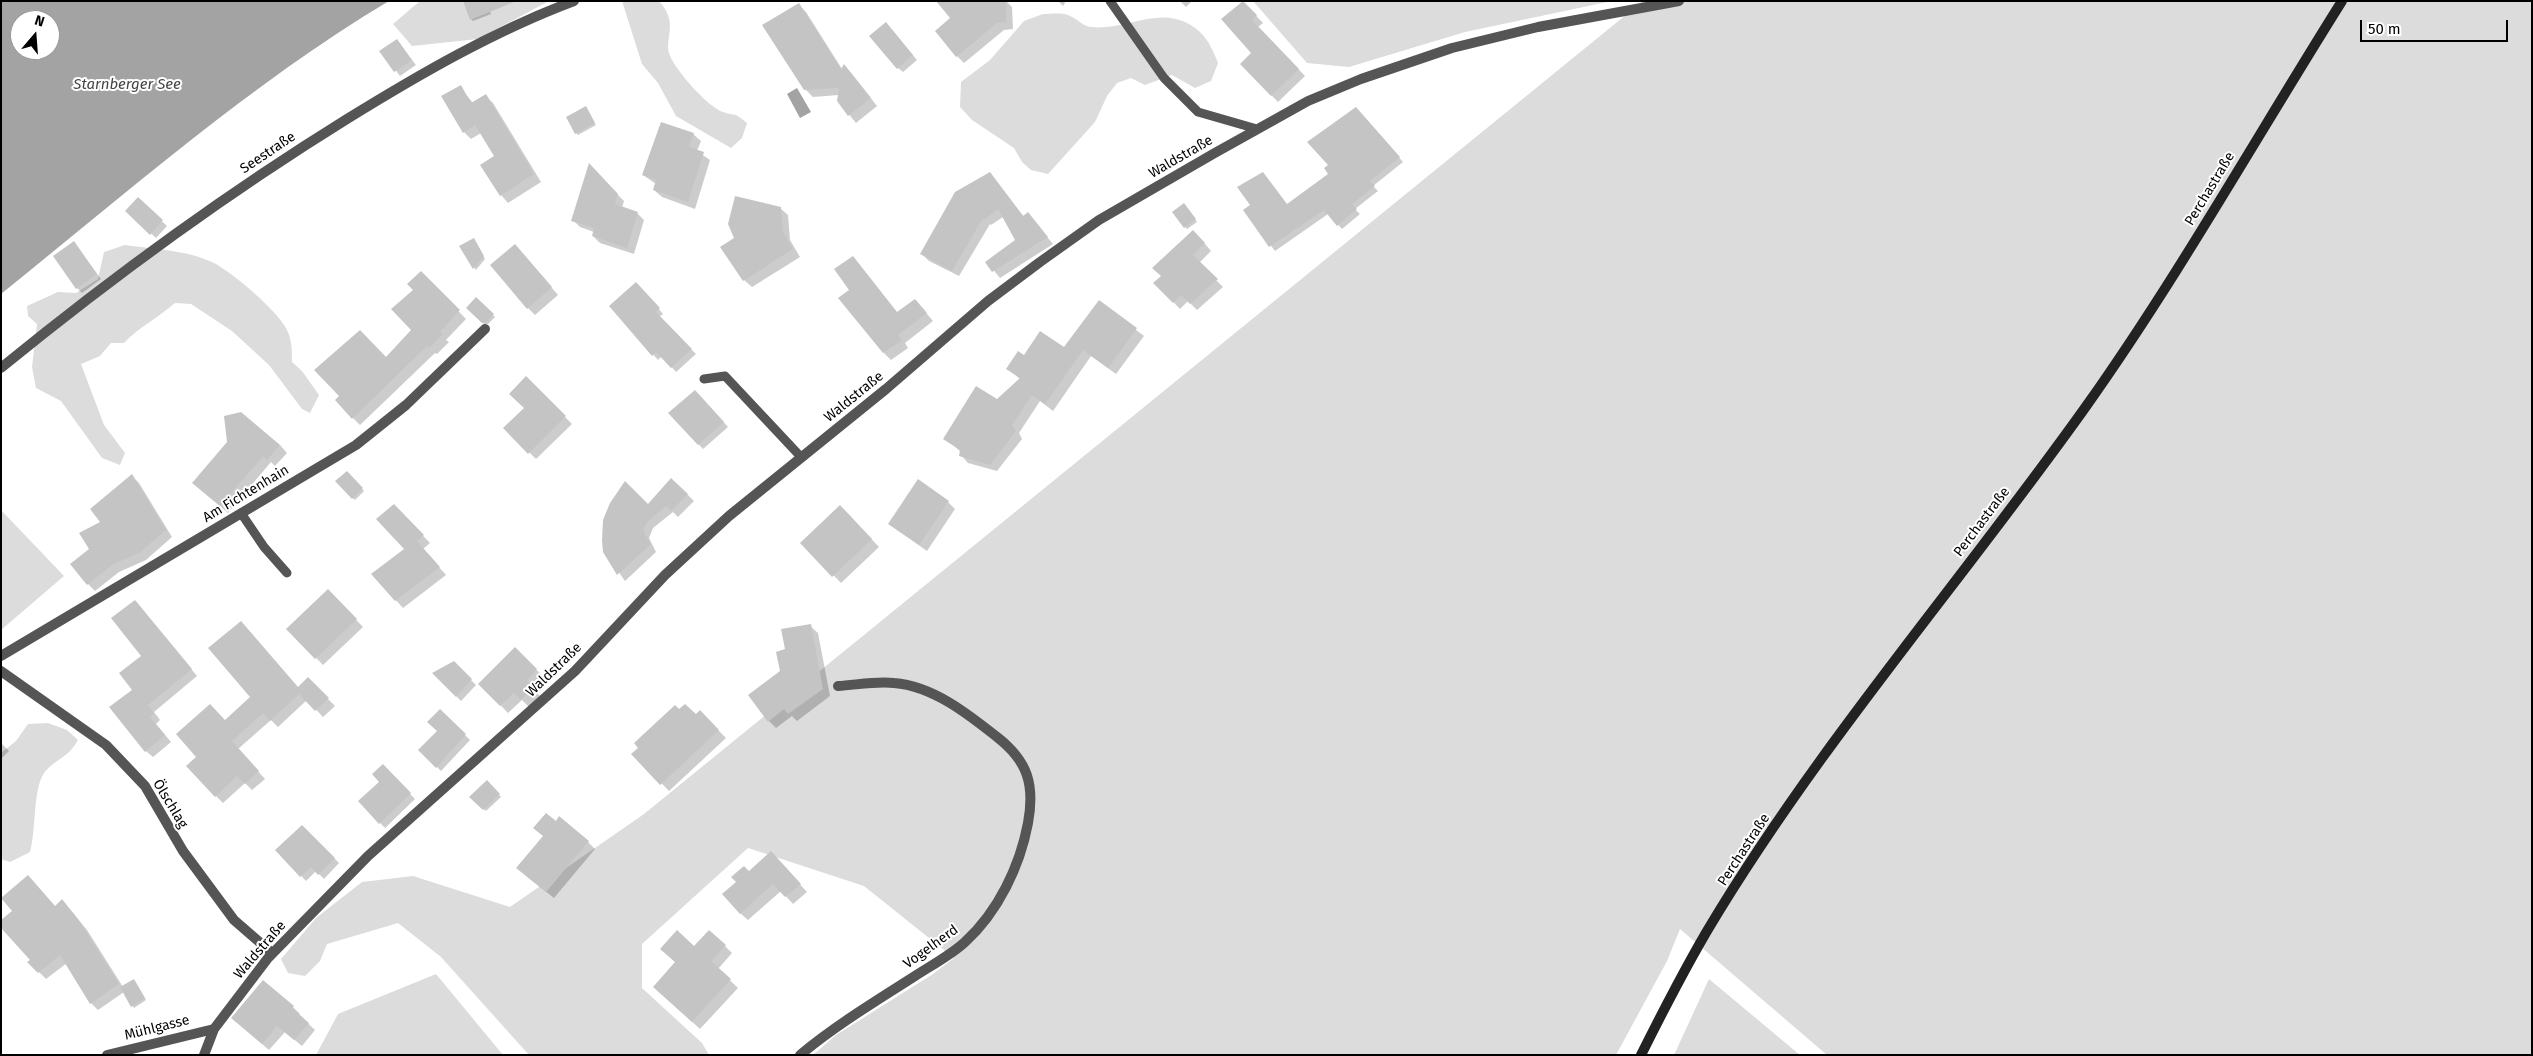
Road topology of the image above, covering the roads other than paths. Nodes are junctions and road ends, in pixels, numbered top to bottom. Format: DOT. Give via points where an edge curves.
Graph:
graph roads {
  1 [pos="574,1"];
  2 [pos="1110,1"];
  3 [pos="1678,1"];
  4 [pos="2342,1"];
  5 [pos="1257,130"];
  6 [pos="485,329"];
  7 [pos="1,368"];
  8 [pos="704,379"];
  9 [pos="801,457"];
  10 [pos="241,513"];
  11 [pos="287,573"];
  12 [pos="1,656"];
  13 [pos="1,671"];
  14 [pos="838,686"];
  15 [pos="272,953"];
  16 [pos="214,1029"];
  17 [pos="107,1055"];
  18 [pos="204,1055"];
  19 [pos="800,1055"];
  20 [pos="1641,1055"];
  1 -- 7 [label="street, Seestraße" via="487,39 423,72 311,141 157,247 70,311"];
  2 -- 5 [label="lane" via="1164,78 1198,112"];
  3 -- 5 [label="street, Waldstraße" via="1538,27 1452,48 1308,101"];
  4 -- 20 [label="main road, Perchastraße" via="2157,304 2086,407 1787,810 1708,929"];
  5 -- 9 [label="street, Waldstraße" via="1099,220 1040,262"];
  6 -- 10 [label="street, Am Fichtenhain" via="406,405 356,445"];
  8 -- 9 [label="lane" via="725,376"];
  9 -- 15 [label="street, Waldstraße" via="729,516 665,575 576,671 368,856"];
  10 -- 11 [label="lane"];
  10 -- 12 [label="street, Am Fichtenhain"];
  13 -- 15 [label="street, Ölschlag" via="106,745 145,786 183,851 234,920"];
  14 -- 19 [label="street, Vogelherd" via="894,683 942,698 1004,742 1020,760 1030,785 1032,804 1024,841 1005,889 965,942 839,1025"];
  15 -- 16 [label="street, Waldstraße"];
  16 -- 17 [label="street, Mühlgasse"];
  16 -- 18 [label="street, Waldstraße"];
}
